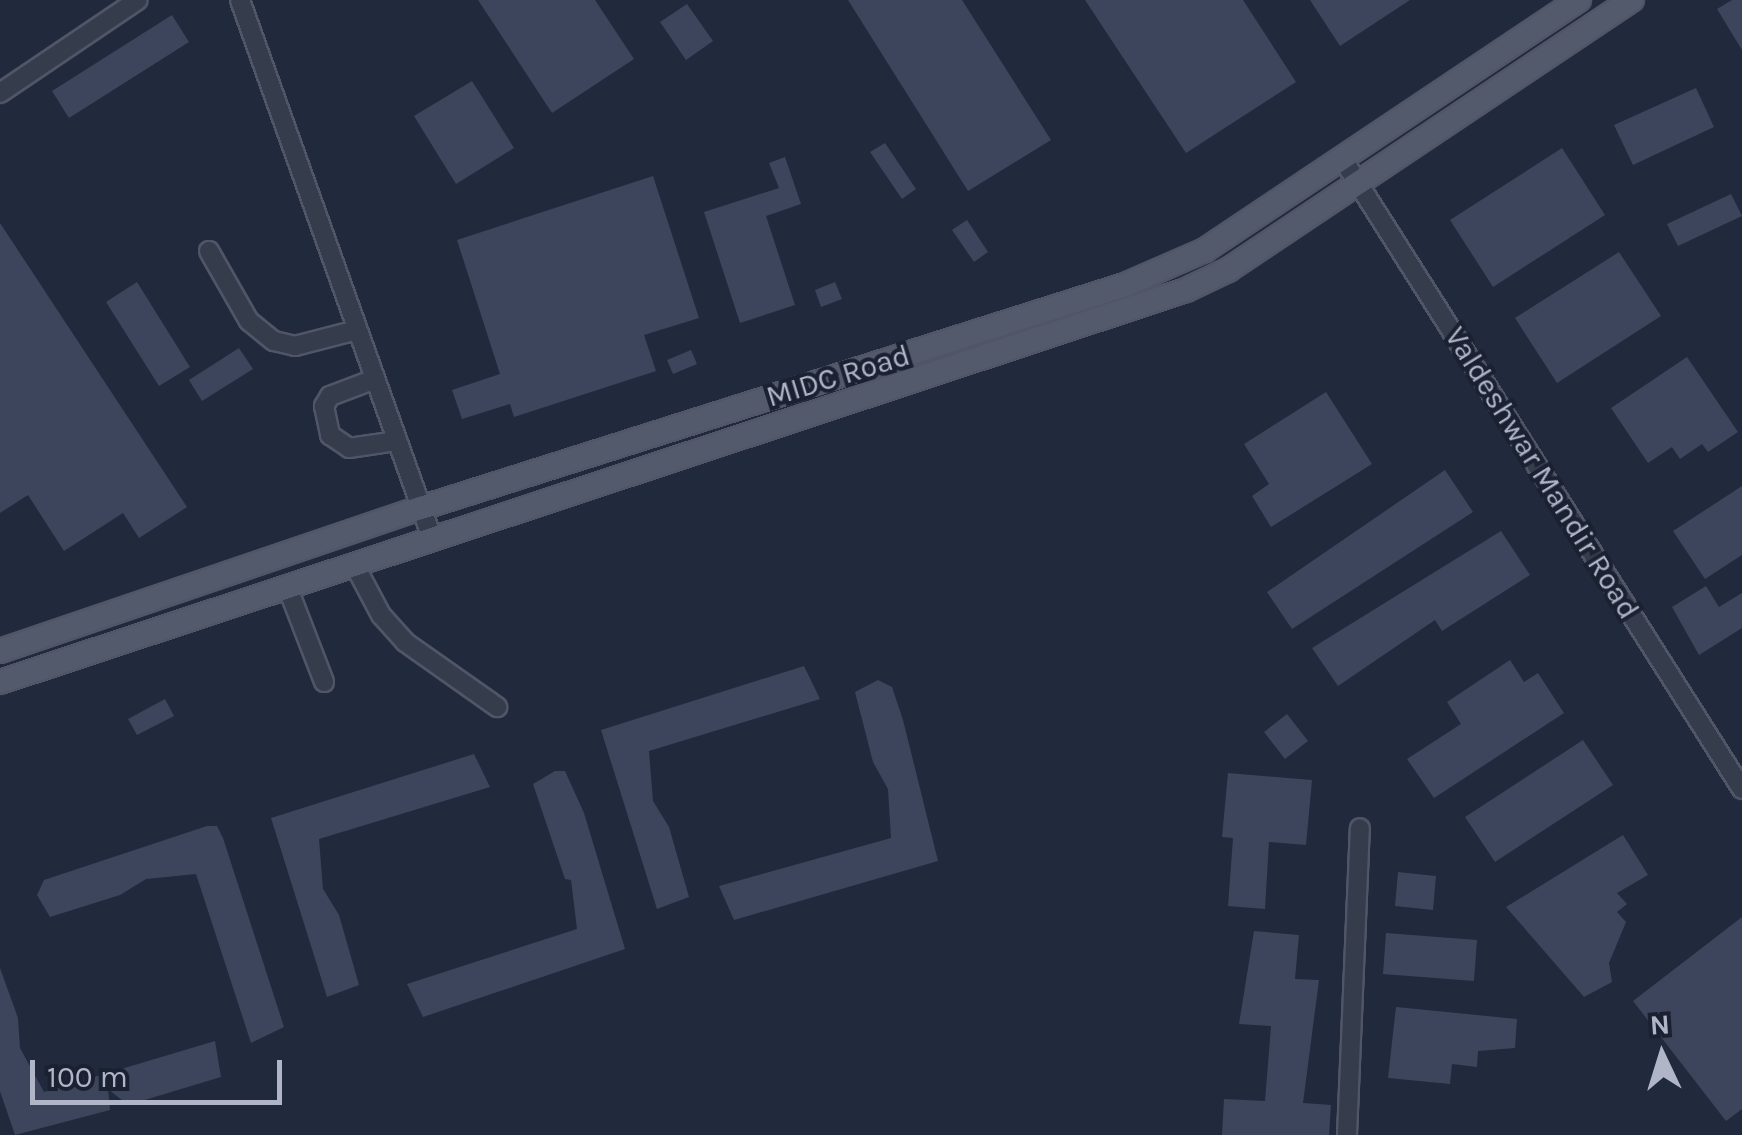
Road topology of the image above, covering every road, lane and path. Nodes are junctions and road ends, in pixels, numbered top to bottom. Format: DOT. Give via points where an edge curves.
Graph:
graph roads {
  1 [pos="138,0"];
  2 [pos="240,0"];
  3 [pos="1579,0"];
  4 [pos="1632,0"];
  5 [pos="0,93"];
  6 [pos="1342,158"];
  7 [pos="1360,184"];
  8 [pos="209,251"];
  9 [pos="357,330"];
  10 [pos="375,379"];
  11 [pos="397,441"];
  12 [pos="421,508"];
  13 [pos="431,535"];
  14 [pos="354,564"];
  15 [pos="287,586"];
  16 [pos="0,651"];
  17 [pos="0,682"];
  18 [pos="324,682"];
  19 [pos="497,707"];
  20 [pos="1742,790"];
  21 [pos="1360,828"];
  22 [pos="1347,1135"];
  1 -- 5 [label="street"];
  2 -- 9 [label="street"];
  3 -- 6 [label="main road, MIDC Road"];
  4 -- 7 [label="main road, MIDC Road"];
  6 -- 7 [label="street, Valdeshwar Mandir Road"];
  6 -- 12 [label="main road, MIDC Road" via="1205,250 1124,285"];
  7 -- 13 [label="main road, MIDC Road" via="1228,270 1130,314"];
  7 -- 20 [label="street, Valdeshwar Mandir Road"];
  8 -- 9 [label="street" via="249,321 274,342 295,346"];
  9 -- 10 [label="street"];
  10 -- 11 [label="street"];
  10 -- 11 [label="street" via="330,396 324,406 330,435 349,448"];
  11 -- 12 [label="street"];
  12 -- 13 [label="street"];
  12 -- 16 [label="main road, MIDC Road"];
  13 -- 14 [label="main road, MIDC Road"];
  14 -- 15 [label="main road, MIDC Road"];
  14 -- 19 [label="street" via="381,615 405,642"];
  15 -- 17 [label="main road, MIDC Road"];
  15 -- 18 [label="street"];
  21 -- 22 [label="street"];
}
